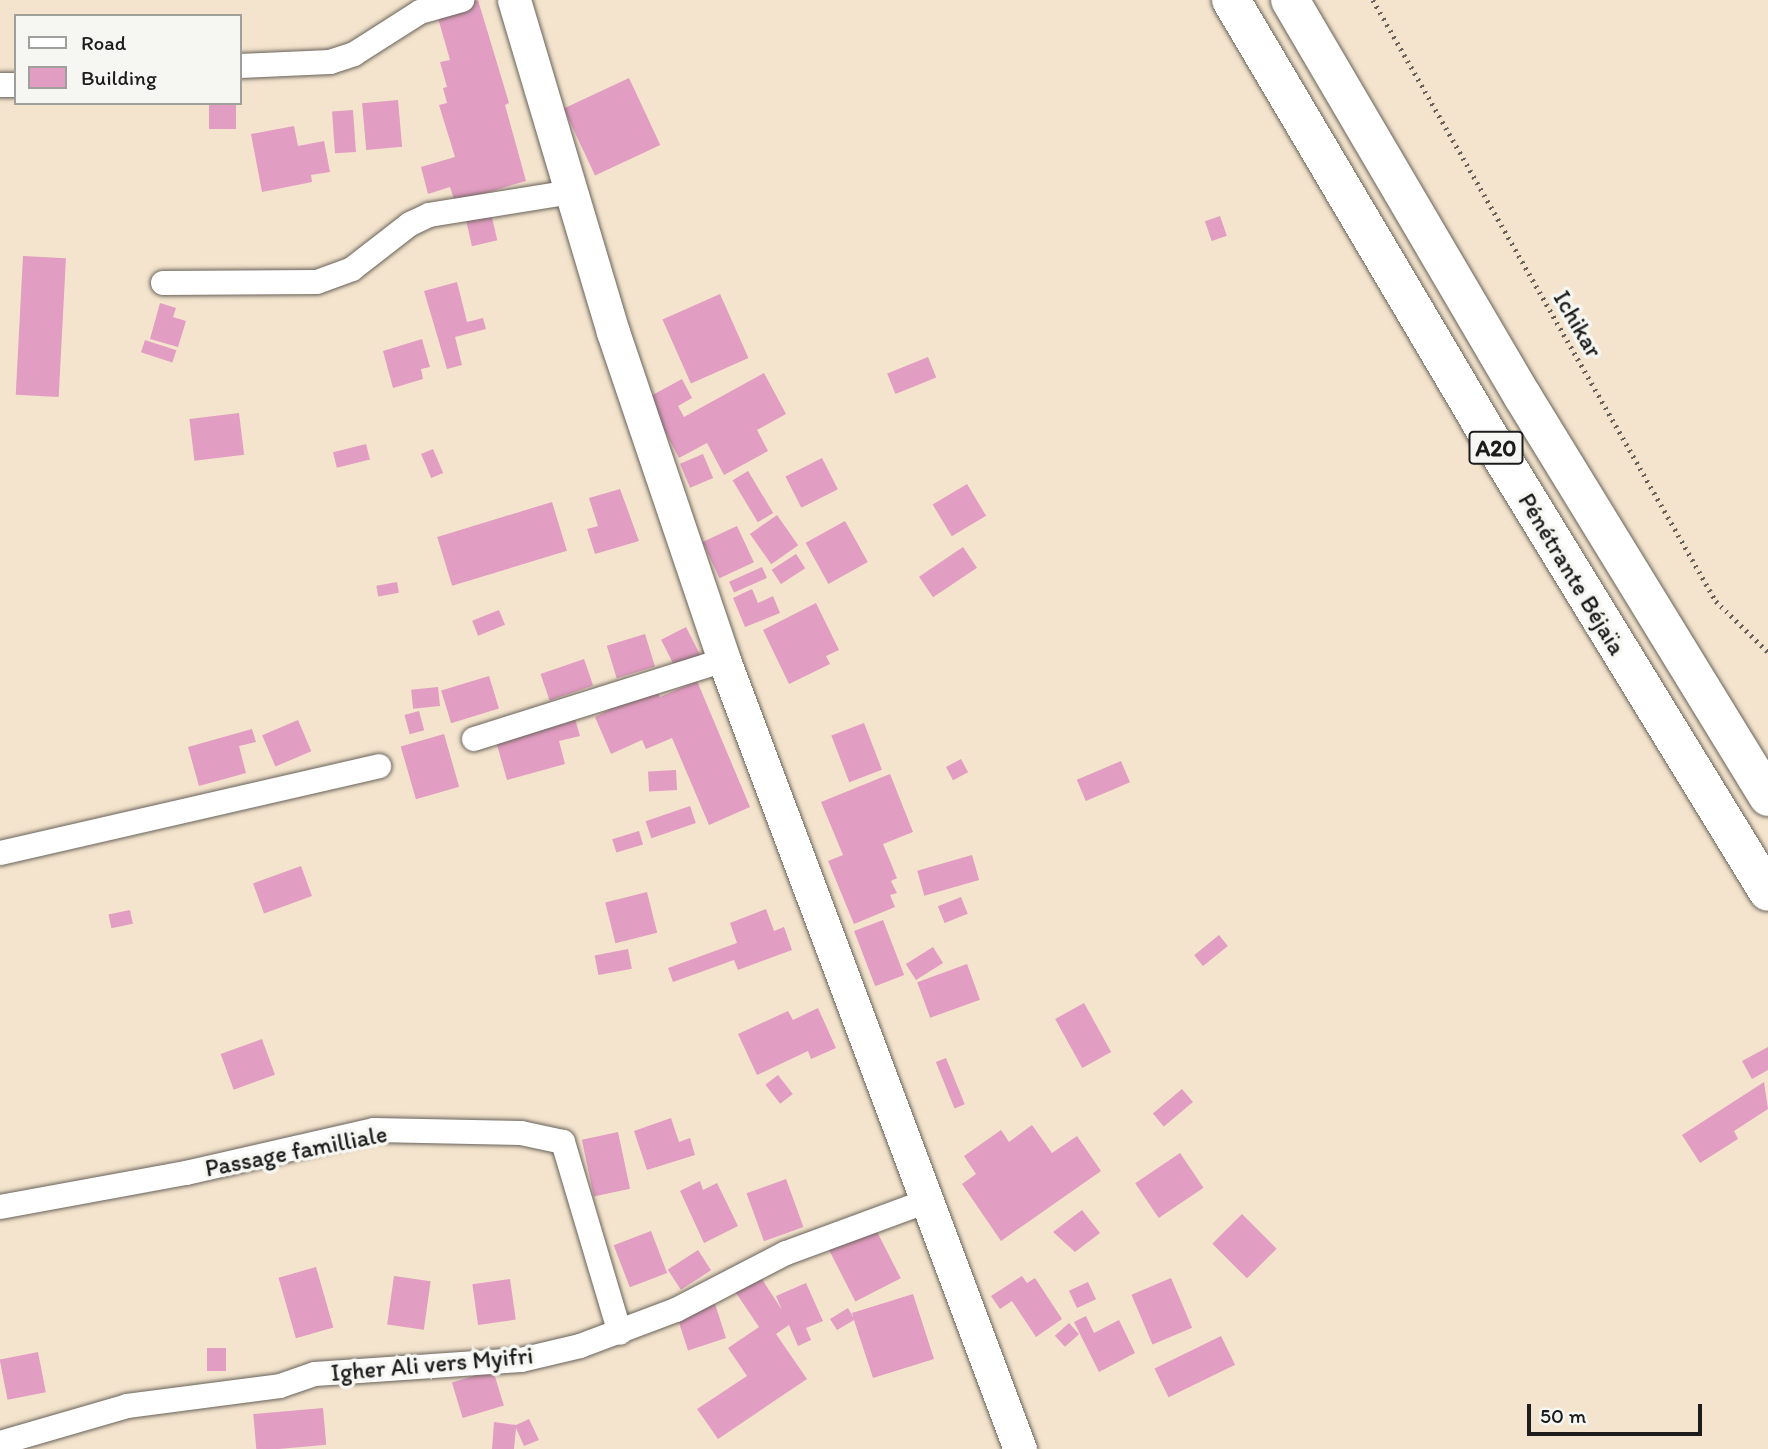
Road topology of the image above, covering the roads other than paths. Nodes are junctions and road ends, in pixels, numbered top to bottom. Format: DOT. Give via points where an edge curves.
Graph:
graph roads {
  1 [pos="462,0"];
  2 [pos="514,0"];
  3 [pos="1231,0"];
  4 [pos="1290,0"];
  5 [pos="242,66"];
  6 [pos="571,192"];
  7 [pos="163,283"];
  8 [pos="724,660"];
  9 [pos="474,739"];
  10 [pos="379,766"];
  11 [pos="1768,797"];
  12 [pos="0,853"];
  13 [pos="1768,892"];
  14 [pos="927,1201"];
  15 [pos="0,1207"];
  16 [pos="620,1333"];
  17 [pos="0,1443"];
  18 [pos="1020,1449"];
  1 -- 5 [label="street" via="420,12 354,54 330,62"];
  2 -- 6 [label="main road"];
  3 -- 13 [label="highway, Pénétrante Béjaïa / A20" via="1479,420"];
  4 -- 11 [label="highway, Pénétrante Béjaïa / A20" via="1522,397"];
  6 -- 7 [label="street" via="429,215 410,224 352,269 317,282"];
  6 -- 8 [label="main road" via="613,332"];
  8 -- 9 [label="street"];
  8 -- 14 [label="main road"];
  10 -- 12 [label="street"];
  14 -- 16 [label="street, Igher Ali vers Myifri" via="786,1253 676,1310"];
  14 -- 18 [label="main road"];
  15 -- 16 [label="street, Passage familliale" via="186,1173 373,1130 521,1133 563,1142"];
  16 -- 17 [label="street, Igher Ali vers Myifri" via="521,1360 315,1374 280,1386 127,1406"];
}
